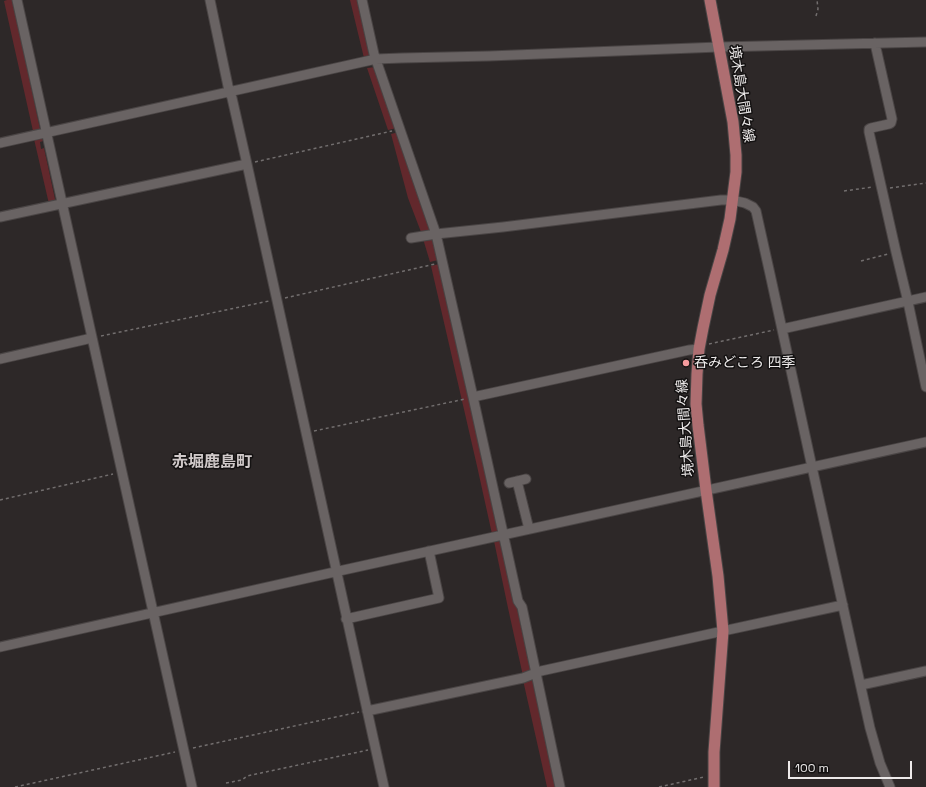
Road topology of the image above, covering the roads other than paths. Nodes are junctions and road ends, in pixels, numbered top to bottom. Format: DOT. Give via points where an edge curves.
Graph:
graph roads {
  1 [pos="17,0"];
  2 [pos="210,0"];
  3 [pos="362,0"];
  4 [pos="710,0"];
  5 [pos="926,42"];
  6 [pos="875,44"];
  7 [pos="719,47"];
  8 [pos="376,59"];
  9 [pos="230,92"];
  10 [pos="47,133"];
  11 [pos="0,143"];
  12 [pos="247,164"];
  13 [pos="732,200"];
  14 [pos="62,203"];
  15 [pos="0,217"];
  16 [pos="436,234"];
  17 [pos="411,238"];
  18 [pos="926,297"];
  19 [pos="908,302"];
  20 [pos="782,329"];
  21 [pos="92,338"];
  22 [pos="700,346"];
  23 [pos="0,359"];
  24 [pos="926,387"];
  25 [pos="473,397"];
  26 [pos="926,442"];
  27 [pos="812,467"];
  28 [pos="517,481"];
  29 [pos="706,490"];
  30 [pos="529,530"];
  31 [pos="504,535"];
  32 [pos="429,551"];
  33 [pos="336,572"];
  34 [pos="843,605"];
  35 [pos="154,613"];
  36 [pos="346,619"];
  37 [pos="723,630"];
  38 [pos="0,647"];
  39 [pos="926,671"];
  40 [pos="535,673"];
  41 [pos="861,685"];
  42 [pos="367,711"];
  43 [pos="714,782"];
  44 [pos="192,787"];
  45 [pos="384,787"];
  46 [pos="560,787"];
  47 [pos="890,787"];
  1 -- 10 [label="street"];
  2 -- 9 [label="street"];
  3 -- 8 [label="street"];
  4 -- 7 [label="main road, 境木島大間々線"];
  5 -- 6 [label="street"];
  6 -- 7 [label="street"];
  6 -- 19 [label="street" via="892,119 889,124 871,128 869,132"];
  7 -- 8 [label="street"];
  7 -- 13 [label="main road, 境木島大間々線" via="733,122 736,155"];
  8 -- 9 [label="street"];
  8 -- 16 [label="street"];
  9 -- 10 [label="street"];
  9 -- 12 [label="street"];
  10 -- 11 [label="street"];
  10 -- 14 [label="street"];
  12 -- 14 [label="street"];
  12 -- 33 [label="street"];
  13 -- 16 [label="street"];
  13 -- 20 [label="street" via="746,203 756,211"];
  13 -- 22 [label="main road, 境木島大間々線" via="728,229 710,295"];
  14 -- 15 [label="street"];
  14 -- 21 [label="street"];
  16 -- 17 [label="street"];
  16 -- 25 [label="street"];
  18 -- 19 [label="street"];
  19 -- 20 [label="street"];
  19 -- 24 [label="street"];
  20 -- 27 [label="street"];
  21 -- 23 [label="street"];
  21 -- 35 [label="street"];
  22 -- 25 [label="street"];
  22 -- 29 [label="main road, 境木島大間々線" via="696,404"];
  25 -- 31 [label="street"];
  26 -- 27 [label="street"];
  27 -- 29 [label="street"];
  27 -- 34 [label="street"];
  28 -- 30 [label="street"];
  29 -- 30 [label="street"];
  29 -- 37 [label="main road, 境木島大間々線"];
  30 -- 31 [label="street"];
  31 -- 32 [label="street"];
  31 -- 40 [label="street"];
  32 -- 33 [label="street"];
  32 -- 36 [label="street" via="439,598"];
  33 -- 35 [label="street"];
  33 -- 36 [label="street"];
  34 -- 37 [label="street"];
  34 -- 41 [label="street"];
  35 -- 38 [label="street"];
  35 -- 44 [label="street"];
  36 -- 42 [label="street"];
  37 -- 40 [label="street"];
  37 -- 43 [label="main road, 境木島大間々線"];
  39 -- 41 [label="street"];
  40 -- 42 [label="street" via="523,678"];
  40 -- 46 [label="street"];
  41 -- 47 [label="street" via="875,746"];
  42 -- 45 [label="street"];
}
